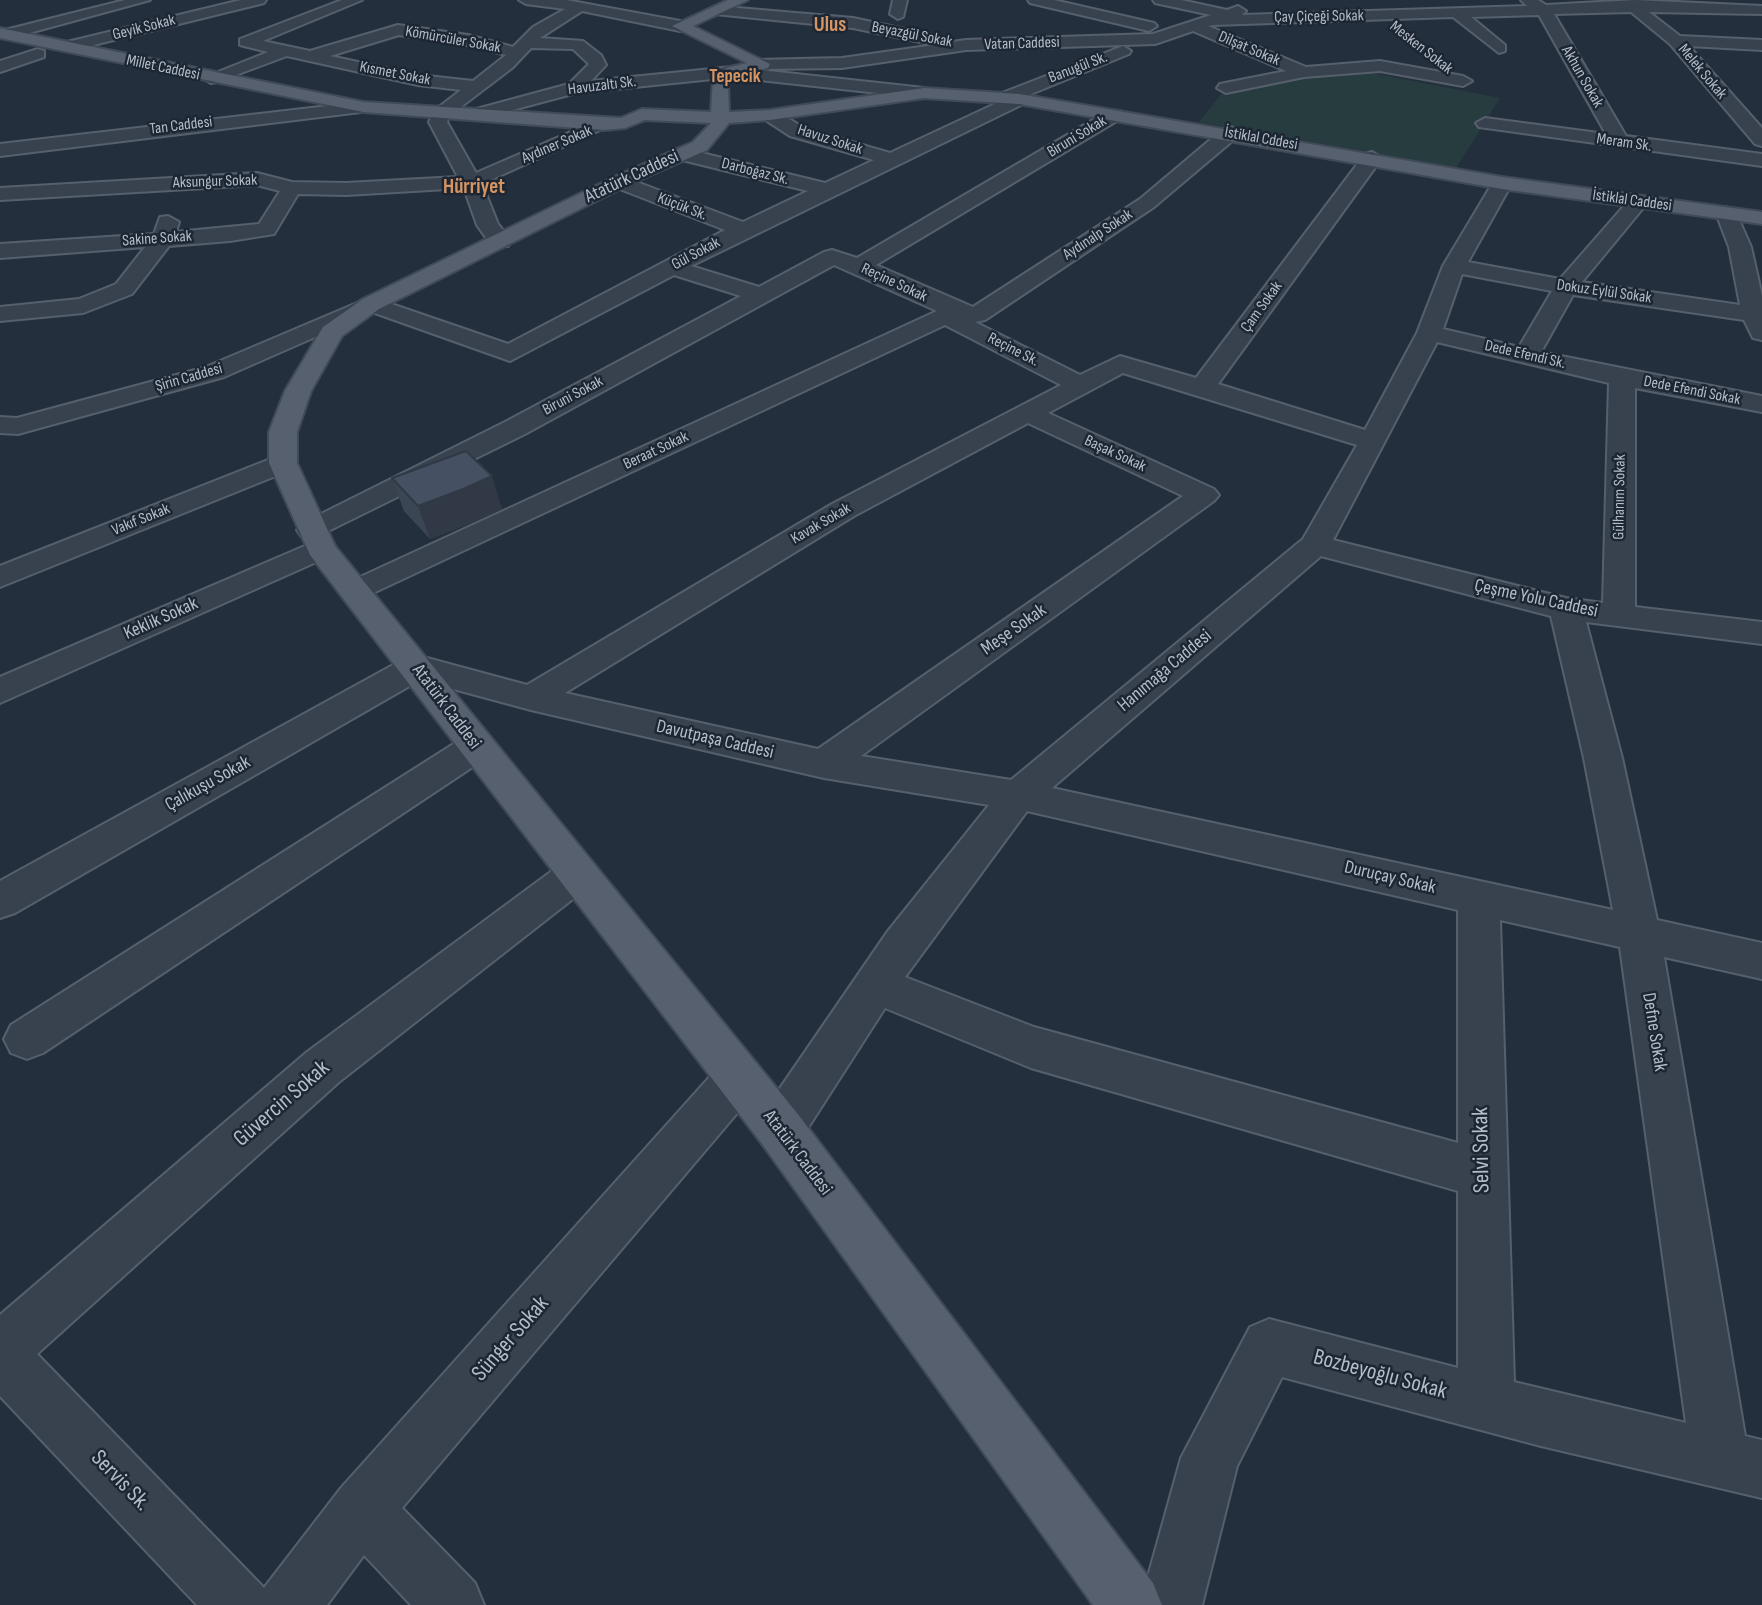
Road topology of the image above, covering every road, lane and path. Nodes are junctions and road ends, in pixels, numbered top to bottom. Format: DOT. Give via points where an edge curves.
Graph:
graph roads {
  1 [pos="143,0"];
  2 [pos="259,0"];
  3 [pos="355,0"];
  4 [pos="526,0"];
  5 [pos="610,0"];
  6 [pos="741,0"];
  7 [pos="1035,0"];
  8 [pos="1104,0"];
  9 [pos="1160,0"];
  10 [pos="1482,0"];
  11 [pos="1528,0"];
  12 [pos="699,3"];
  13 [pos="659,4"];
  14 [pos="1262,4"];
  15 [pos="1632,4"];
  16 [pos="1730,4"];
  17 [pos="584,7"];
  18 [pos="1230,7"];
  19 [pos="719,9"];
  20 [pos="819,10"];
  21 [pos="903,10"];
  22 [pos="1762,10"];
  23 [pos="1544,11"];
  24 [pos="1500,12"];
  25 [pos="1457,13"];
  26 [pos="1380,15"];
  27 [pos="630,16"];
  28 [pos="1296,17"];
  29 [pos="946,20"];
  30 [pos="1204,23"];
  31 [pos="865,25"];
  32 [pos="680,26"];
  33 [pos="1174,31"];
  34 [pos="1320,31"];
  35 [pos="1401,32"];
  36 [pos="799,33"];
  37 [pos="925,38"];
  38 [pos="2,39"];
  39 [pos="834,39"];
  40 [pos="1155,39"];
  41 [pos="1676,41"];
  42 [pos="577,44"];
  43 [pos="965,45"];
  44 [pos="1762,45"];
  45 [pos="69,47"];
  46 [pos="522,48"];
  47 [pos="1499,48"];
  48 [pos="285,51"];
  49 [pos="1356,52"];
  50 [pos="38,54"];
  51 [pos="1432,56"];
  52 [pos="315,57"];
  53 [pos="755,60"];
  54 [pos="503,66"];
  55 [pos="1380,66"];
  56 [pos="0,67"];
  57 [pos="527,69"];
  58 [pos="1304,72"];
  59 [pos="564,73"];
  60 [pos="210,78"];
  61 [pos="675,78"];
  62 [pos="582,82"];
  63 [pos="255,86"];
  64 [pos="476,87"];
  65 [pos="1226,88"];
  66 [pos="924,93"];
  67 [pos="1011,99"];
  68 [pos="363,107"];
  69 [pos="441,114"];
  70 [pos="642,114"];
  71 [pos="475,115"];
  72 [pos="770,115"];
  73 [pos="1114,115"];
  74 [pos="721,118"];
  75 [pos="1485,123"];
  76 [pos="604,124"];
  77 [pos="1230,133"];
  78 [pos="76,139"];
  79 [pos="1762,140"];
  80 [pos="1622,143"];
  81 [pos="0,150"];
  82 [pos="681,154"];
  83 [pos="1372,158"];
  84 [pos="891,159"];
  85 [pos="1762,160"];
  86 [pos="620,181"];
  87 [pos="186,182"];
  88 [pos="471,182"];
  89 [pos="1502,183"];
  90 [pos="292,188"];
  91 [pos="75,190"];
  92 [pos="828,190"];
  93 [pos="0,194"];
  94 [pos="1638,202"];
  95 [pos="1726,213"];
  96 [pos="1762,218"];
  97 [pos="746,230"];
  98 [pos="164,238"];
  99 [pos="500,241"];
  100 [pos="1751,249"];
  101 [pos="0,251"];
  102 [pos="832,257"];
  103 [pos="859,266"];
  104 [pos="1454,266"];
  105 [pos="672,267"];
  106 [pos="1566,287"];
  107 [pos="761,295"];
  108 [pos="371,304"];
  109 [pos="951,313"];
  110 [pos="0,314"];
  111 [pos="1759,320"];
  112 [pos="1429,332"];
  113 [pos="1527,355"];
  114 [pos="1622,378"];
  115 [pos="1081,385"];
  116 [pos="1202,388"];
  117 [pos="1762,404"];
  118 [pos="1027,413"];
  119 [pos="0,425"];
  120 [pos="1371,441"];
  121 [pos="283,463"];
  122 [pos="1204,495"];
  123 [pos="316,539"];
  124 [pos="1315,545"];
  125 [pos="0,577"];
  126 [pos="356,591"];
  127 [pos="1566,609"];
  128 [pos="1619,616"];
  129 [pos="1762,634"];
  130 [pos="416,667"];
  131 [pos="0,691"];
  132 [pos="531,698"];
  133 [pos="476,747"];
  134 [pos="824,764"];
  135 [pos="1018,795"];
  136 [pos="578,873"];
  137 [pos="1479,898"];
  138 [pos="0,901"];
  139 [pos="1639,933"];
  140 [pos="1762,961"];
  141 [pos="876,985"];
  142 [pos="27,1039"];
  143 [pos="739,1077"];
  144 [pos="780,1129"];
  145 [pos="1483,1174"];
  146 [pos="0,1354"];
  147 [pos="1486,1403"];
  148 [pos="1741,1464"];
  149 [pos="362,1509"];
  150 [pos="240,1605"];
  151 [pos="288,1605"];
  152 [pos="453,1605"];
  153 [pos="1131,1605"];
  154 [pos="1171,1605"];
  1 -- 38 [label="street"];
  2 -- 45 [label="street, Geyik Sokak"];
  3 -- 48 [label="street, Kısmet Sokak" via="246,42"];
  4 -- 17 [label="street"];
  5 -- 17 [label="street"];
  6 -- 19 [label="main road"];
  7 -- 33 [label="street"];
  8 -- 30 [label="street"];
  9 -- 18 [label="street"];
  10 -- 24 [label="street"];
  11 -- 23 [label="street"];
  12 -- 19 [label="street"];
  13 -- 27 [label="street"];
  14 -- 18 [label="street, Vatan Caddesi"];
  15 -- 16 [label="street, Çay Çiçeği Sokak"];
  15 -- 23 [label="street, Çay Çiçeği Sokak"];
  15 -- 41 [label="street, Melek Sokak"];
  16 -- 22 [label="street, Çay Çiçeği Sokak"];
  17 -- 27 [label="street"];
  17 -- 46 [label="street" via="553,19"];
  18 -- 30 [label="street, Vatan Caddesi"];
  19 -- 20 [label="street"];
  19 -- 32 [label="main road"];
  20 -- 21 [label="street"];
  20 -- 31 [label="street, Beyazgül Sokak"];
  20 -- 36 [label="street"];
  23 -- 24 [label="street, Çay Çiçeği Sokak"];
  23 -- 80 [label="street, Akhun Sokak"];
  24 -- 25 [label="street, Çay Çiçeği Sokak"];
  25 -- 26 [label="street, Çay Çiçeği Sokak"];
  25 -- 47 [label="street"];
  26 -- 28 [label="street, Çay Çiçeği Sokak"];
  26 -- 35 [label="street, Mesken Sokak"];
  27 -- 32 [label="street"];
  27 -- 42 [label="street"];
  28 -- 30 [label="street, Çay Çiçeği Sokak"];
  28 -- 34 [label="street"];
  29 -- 37 [label="street"];
  30 -- 33 [label="street, Vatan Caddesi"];
  30 -- 58 [label="street, Dilşat Sokak"];
  31 -- 37 [label="street, Beyazgül Sokak"];
  31 -- 39 [label="street"];
  32 -- 53 [label="main road"];
  33 -- 40 [label="street, Vatan Caddesi"];
  37 -- 43 [label="street, Beyazgül Sokak"];
  38 -- 45 [label="main road, Millet Caddesi"];
  38 -- 50 [label="main road, Millet Caddesi"];
  40 -- 43 [label="street, Vatan Caddesi"];
  40 -- 67 [label="street, Banugül Sk."];
  41 -- 44 [label="street"];
  41 -- 79 [label="street, Melek Sokak"];
  42 -- 46 [label="street, Kömürcüler Sokak"];
  42 -- 62 [label="street" via="598,65"];
  43 -- 53 [label="street, Vatan Caddesi" via="842,63 815,55"];
  45 -- 60 [label="main road, Millet Caddesi"];
  46 -- 52 [label="street, Kömürcüler Sokak" via="398,30"];
  46 -- 54 [label="street"];
  48 -- 52 [label="street, Kısmet Sokak"];
  48 -- 60 [label="street"];
  49 -- 55 [label="street"];
  50 -- 56 [label="street"];
  50 -- 60 [label="main road, Millet Caddesi"];
  51 -- 55 [label="street, Mesken Sokak" via="1463,81"];
  52 -- 63 [label="street, Kömürcüler Sokak"];
  52 -- 64 [label="street, Kısmet Sokak" via="418,80"];
  53 -- 61 [label="street, Havuzaltı Sk."];
  53 -- 66 [label="street"];
  53 -- 74 [label="main road" via="719,82"];
  54 -- 57 [label="street"];
  54 -- 64 [label="street"];
  55 -- 58 [label="street, Dilşat Sokak"];
  58 -- 65 [label="street, Dilşat Sokak"];
  59 -- 62 [label="street"];
  60 -- 63 [label="main road, İstiklal Cddesi"];
  61 -- 62 [label="street, Havuzaltı Sk."];
  61 -- 70 [label="street"];
  62 -- 71 [label="street, Havuzaltı Sk."];
  63 -- 68 [label="main road, İstiklal Cddesi"];
  64 -- 69 [label="street"];
  66 -- 67 [label="main road, İstiklal Cddesi"];
  66 -- 72 [label="main road, İstiklal Cddesi"];
  67 -- 73 [label="main road, İstiklal Cddesi"];
  67 -- 84 [label="street, Gül Sokak"];
  68 -- 69 [label="main road, İstiklal Cddesi"];
  68 -- 78 [label="street, Tan Caddesi"];
  69 -- 71 [label="main road, İstiklal Cddesi"];
  69 -- 88 [label="street" via="438,122"];
  70 -- 74 [label="main road, İstiklal Cddesi"];
  70 -- 76 [label="main road, İstiklal Cddesi" via="625,123"];
  71 -- 76 [label="main road, İstiklal Cddesi"];
  72 -- 74 [label="main road, İstiklal Cddesi"];
  72 -- 84 [label="street, Havuz Sokak" via="797,132"];
  73 -- 77 [label="main road, İstiklal Cddesi"];
  73 -- 103 [label="street, Biruni Sokak"];
  74 -- 82 [label="main road, Atatürk Caddesi" via="712,136"];
  75 -- 80 [label="street, Meram Sk."];
  76 -- 88 [label="street, Aydıner Sokak"];
  77 -- 83 [label="main road, İstiklal Cddesi"];
  77 -- 109 [label="street, Aydınalp Sokak" via="1147,202 977,315"];
  78 -- 81 [label="street, Tan Caddesi"];
  78 -- 91 [label="street"];
  80 -- 85 [label="street, Meram Sk."];
  82 -- 86 [label="main road, Atatürk Caddesi"];
  82 -- 92 [label="street, Darboğaz Sk."];
  83 -- 89 [label="main road, İstiklal Cddesi"];
  83 -- 116 [label="street, Çam Sokak"];
  84 -- 92 [label="street, Gül Sokak"];
  86 -- 97 [label="street, Küçük Sk."];
  86 -- 99 [label="main road, Atatürk Caddesi"];
  87 -- 90 [label="street, Aksungur Sokak" via="257,178"];
  87 -- 91 [label="street, Aksungur Sokak"];
  87 -- 98 [label="street" via="172,206"];
  88 -- 90 [label="street, Aksungur Sokak"];
  88 -- 99 [label="street" via="488,225"];
  89 -- 94 [label="main road, İstiklal Caddesi"];
  89 -- 104 [label="street, Hanımağa Caddesi"];
  90 -- 98 [label="street, Sakine Sokak" via="266,229"];
  91 -- 93 [label="street, Aksungur Sokak"];
  92 -- 97 [label="street, Gül Sokak"];
  94 -- 95 [label="main road, İstiklal Caddesi"];
  94 -- 106 [label="street"];
  95 -- 96 [label="main road, İstiklal Caddesi"];
  95 -- 100 [label="street"];
  97 -- 105 [label="street, Gül Sokak"];
  98 -- 101 [label="street, Sakine Sokak"];
  98 -- 110 [label="street" via="124,289 83,306"];
  99 -- 108 [label="main road, Atatürk Caddesi"];
  100 -- 111 [label="street"];
  102 -- 103 [label="street, Reçine Sokak"];
  102 -- 107 [label="street, Biruni Sokak"];
  103 -- 109 [label="street, Reçine Sokak"];
  104 -- 106 [label="street, Dokuz Eylül Sokak"];
  104 -- 112 [label="street, Hanımağa Caddesi"];
  105 -- 107 [label="street"];
  105 -- 108 [label="street, Gül Sokak" via="510,353"];
  106 -- 111 [label="street, Dokuz Eylül Sokak"];
  106 -- 113 [label="street"];
  107 -- 123 [label="street, Biruni Sokak"];
  108 -- 119 [label="street, Şirin Caddesi" via="215,372 18,426"];
  108 -- 121 [label="main road, Atatürk Caddesi" via="332,332 314,361 283,432"];
  109 -- 115 [label="street, Reçine Sk."];
  109 -- 126 [label="street, Beraat Sokak"];
  112 -- 113 [label="street, Dede Efendi Sk."];
  112 -- 120 [label="street, Hanımağa Caddesi"];
  113 -- 114 [label="street, Dede Efendi Sk."];
  114 -- 117 [label="street, Dede Efendi Sokak"];
  114 -- 128 [label="street, Gülhanım Sokak"];
  115 -- 116 [label="street, Kavak Sokak" via="1120,364"];
  115 -- 118 [label="street, Kavak Sokak"];
  116 -- 120 [label="street"];
  118 -- 122 [label="street, Başak Sokak"];
  118 -- 132 [label="street, Kavak Sokak" via="843,510"];
  120 -- 124 [label="street, Hanımağa Caddesi"];
  121 -- 123 [label="main road, Atatürk Caddesi"];
  121 -- 125 [label="street, Vakıf Sokak"];
  122 -- 134 [label="street, Meşe Sokak"];
  123 -- 126 [label="main road, Atatürk Caddesi"];
  123 -- 131 [label="street, Keklik Sokak"];
  124 -- 127 [label="street, Çeşme Yolu Caddesi"];
  124 -- 135 [label="street, Hanımağa Caddesi"];
  126 -- 130 [label="main road, Atatürk Caddesi"];
  127 -- 128 [label="street, Çeşme Yolu Caddesi"];
  127 -- 139 [label="street, Defne Sokak"];
  128 -- 129 [label="street, Çeşme Yolu Caddesi"];
  130 -- 132 [label="street, Davutpaşa Caddesi"];
  130 -- 133 [label="main road, Atatürk Caddesi"];
  130 -- 138 [label="street, Çalıkuşu Sokak"];
  132 -- 134 [label="street, Davutpaşa Caddesi"];
  133 -- 136 [label="main road, Atatürk Caddesi"];
  133 -- 142 [label="street"];
  134 -- 135 [label="street, Davutpaşa Caddesi"];
  135 -- 137 [label="street, Duruçay Sokak"];
  135 -- 141 [label="street, Hanımağa Caddesi"];
  136 -- 143 [label="main road, Atatürk Caddesi"];
  136 -- 146 [label="street, Güvercin Sokak" via="323,1067"];
  137 -- 139 [label="street, Duruçay Sokak"];
  137 -- 145 [label="street, Selvi Sokak"];
  139 -- 140 [label="street, Duruçay Sokak"];
  139 -- 148 [label="street, Defne Sokak"];
  141 -- 144 [label="street, Hanımağa Caddesi"];
  141 -- 145 [label="street" via="1031,1047"];
  143 -- 144 [label="main road, Atatürk Caddesi"];
  143 -- 149 [label="street, Sünger Sokak"];
  144 -- 153 [label="main road, Atatürk Caddesi"];
  145 -- 147 [label="street, Selvi Sokak"];
  146 -- 150 [label="street, Servis Sk."];
  147 -- 148 [label="street, Bozbeyoğlu Sokak"];
  147 -- 154 [label="street, Bozbeyoğlu Sokak" via="1269,1346 1210,1458"];
  149 -- 151 [label="street, Sünger Sokak"];
  149 -- 152 [label="street"];
}
